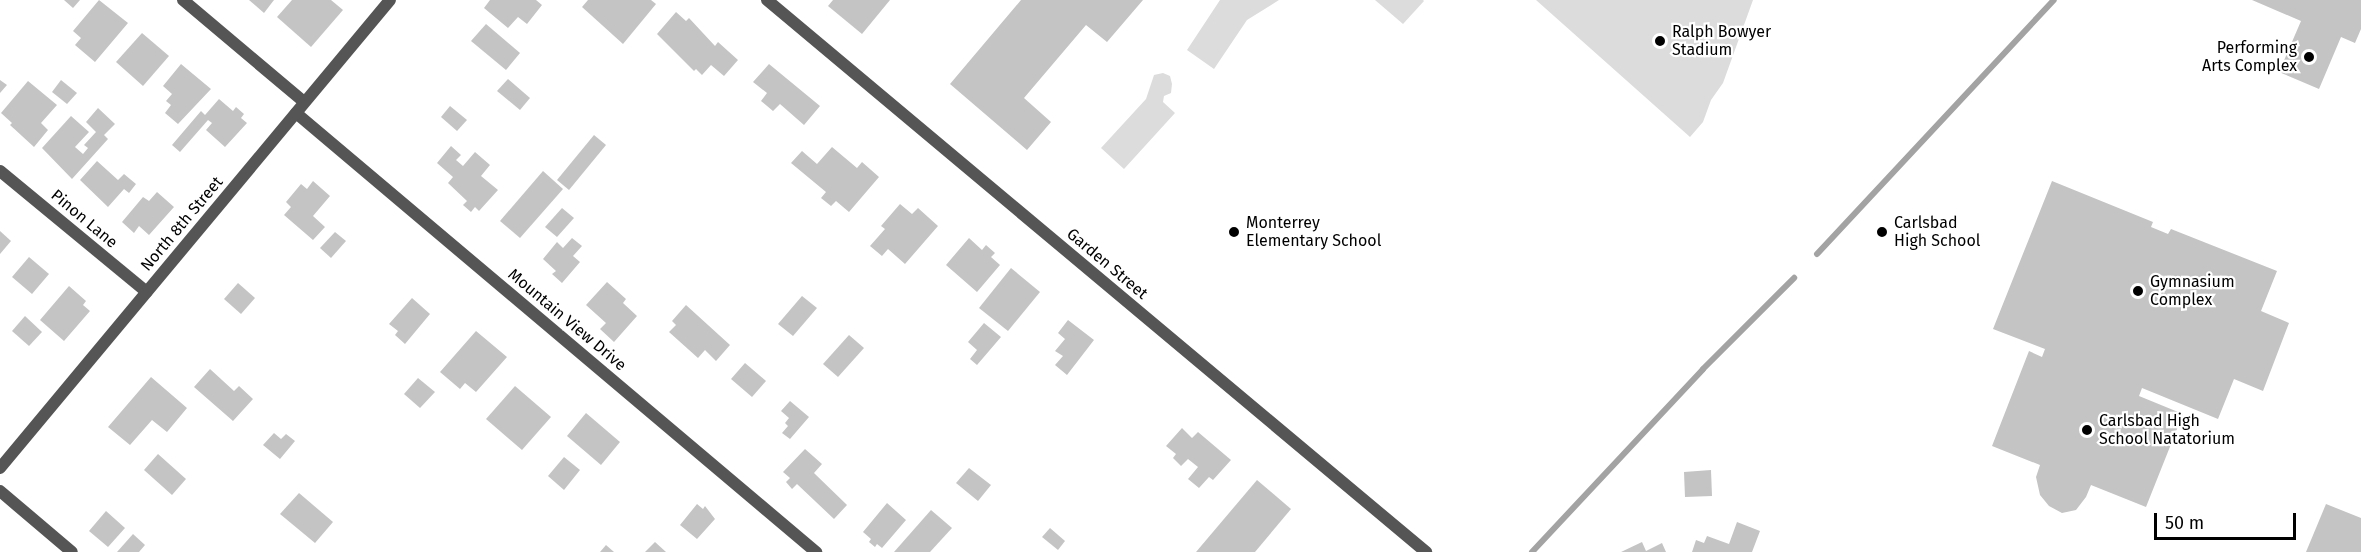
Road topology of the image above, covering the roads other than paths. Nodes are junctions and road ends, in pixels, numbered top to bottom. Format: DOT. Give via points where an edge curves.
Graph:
graph roads {
  1 [pos="183,0"];
  2 [pos="390,0"];
  3 [pos="771,1"];
  4 [pos="304,102"];
  5 [pos="296,113"];
  6 [pos="0,171"];
  7 [pos="147,292"];
  8 [pos="0,468"];
  9 [pos="0,491"];
  10 [pos="72,552"];
  11 [pos="816,552"];
  12 [pos="1425,552"];
  1 -- 4 [label="street"];
  2 -- 4 [label="street, North 8th Street"];
  3 -- 12 [label="street, Garden Street"];
  4 -- 5 [label="street, North 8th Street"];
  5 -- 7 [label="street, North 8th Street"];
  5 -- 11 [label="street, Mountain View Drive"];
  6 -- 7 [label="street, Pinon Lane"];
  7 -- 8 [label="street, North 8th Street"];
  9 -- 10 [label="street"];
}
